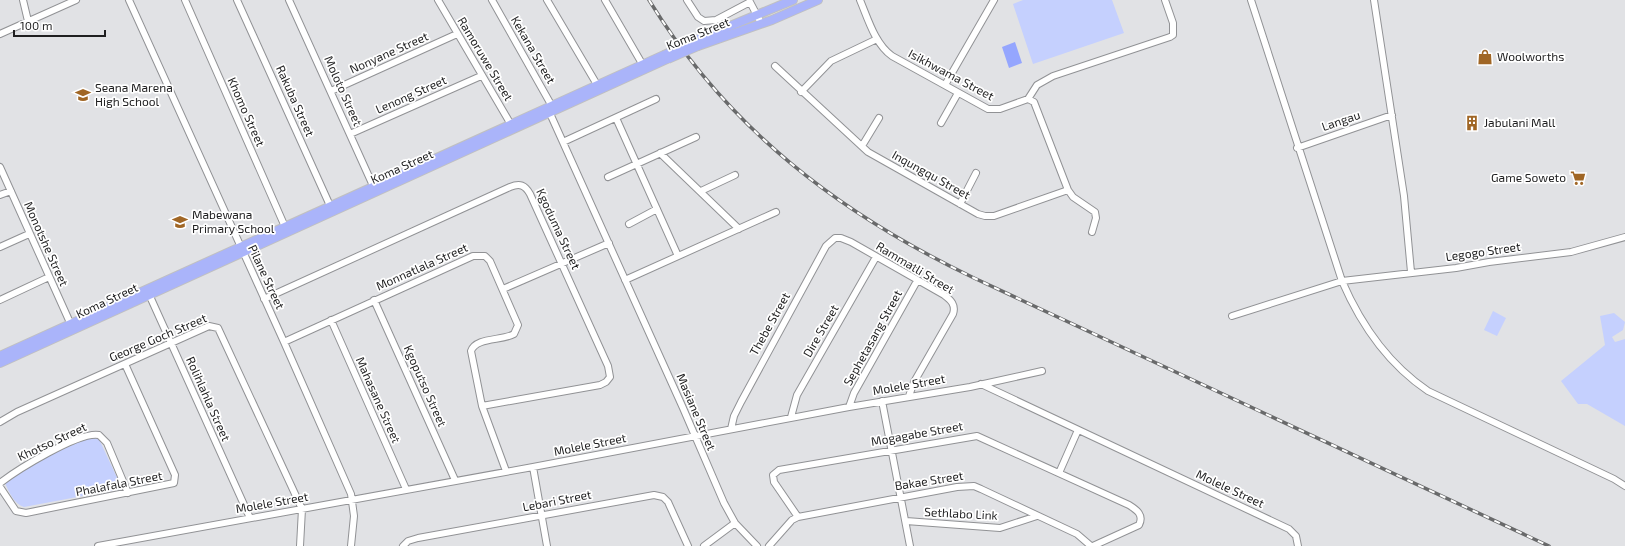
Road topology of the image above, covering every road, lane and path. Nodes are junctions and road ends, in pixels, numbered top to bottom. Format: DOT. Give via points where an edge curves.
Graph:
graph roads {
  1 [pos="23,0"];
  2 [pos="74,0"];
  3 [pos="129,0"];
  4 [pos="185,0"];
  5 [pos="237,0"];
  6 [pos="289,0"];
  7 [pos="438,0"];
  8 [pos="492,0"];
  9 [pos="547,0"];
  10 [pos="604,0"];
  11 [pos="687,0"];
  12 [pos="793,0"];
  13 [pos="818,0"];
  14 [pos="860,0"];
  15 [pos="994,0"];
  16 [pos="1165,0"];
  17 [pos="1251,0"];
  18 [pos="1374,0"];
  19 [pos="799,4"];
  20 [pos="759,19"];
  21 [pos="28,21"];
  22 [pos="1,33"];
  23 [pos="457,34"];
  24 [pos="877,39"];
  25 [pos="776,66"];
  26 [pos="644,67"];
  27 [pos="482,76"];
  28 [pos="945,86"];
  29 [pos="598,88"];
  30 [pos="330,91"];
  31 [pos="802,92"];
  32 [pos="958,93"];
  33 [pos="656,99"];
  34 [pos="1028,99"];
  35 [pos="551,109"];
  36 [pos="1392,115"];
  37 [pos="616,118"];
  38 [pos="879,118"];
  39 [pos="941,123"];
  40 [pos="512,127"];
  41 [pos="350,134"];
  42 [pos="696,137"];
  43 [pos="563,142"];
  44 [pos="862,146"];
  45 [pos="1297,148"];
  46 [pos="660,153"];
  47 [pos="636,164"];
  48 [pos="0,166"];
  49 [pos="976,173"];
  50 [pos="735,175"];
  51 [pos="608,177"];
  52 [pos="375,189"];
  53 [pos="1068,190"];
  54 [pos="11,191"];
  55 [pos="701,191"];
  56 [pos="0,196"];
  57 [pos="960,204"];
  58 [pos="332,209"];
  59 [pos="657,209"];
  60 [pos="776,212"];
  61 [pos="629,224"];
  62 [pos="739,228"];
  63 [pos="286,229"];
  64 [pos="1092,232"];
  65 [pos="29,234"];
  66 [pos="838,237"];
  67 [pos="1625,238"];
  68 [pos="609,243"];
  69 [pos="0,247"];
  70 [pos="242,250"];
  71 [pos="678,256"];
  72 [pos="876,257"];
  73 [pos="561,263"];
  74 [pos="1411,272"];
  75 [pos="49,277"];
  76 [pos="625,280"];
  77 [pos="917,281"];
  78 [pos="1342,281"];
  79 [pos="503,289"];
  80 [pos="148,292"];
  81 [pos="264,299"];
  82 [pos="0,300"];
  83 [pos="374,300"];
  84 [pos="1232,316"];
  85 [pos="331,320"];
  86 [pos="72,327"];
  87 [pos="284,342"];
  88 [pos="171,343"];
  89 [pos="0,356"];
  90 [pos="0,363"];
  91 [pos="125,364"];
  92 [pos="1042,371"];
  93 [pos="981,384"];
  94 [pos="909,396"];
  95 [pos="882,401"];
  96 [pos="482,406"];
  97 [pos="850,407"];
  98 [pos="791,418"];
  99 [pos="0,422"];
  100 [pos="731,429"];
  101 [pos="1078,430"];
  102 [pos="694,436"];
  103 [pos="891,450"];
  104 [pos="533,467"];
  105 [pos="506,471"];
  106 [pos="1059,473"];
  107 [pos="455,480"];
  108 [pos="0,483"];
  109 [pos="1625,486"];
  110 [pos="0,487"];
  111 [pos="406,489"];
  112 [pos="128,493"];
  113 [pos="900,496"];
  114 [pos="352,499"];
  115 [pos="302,509"];
  116 [pos="542,516"];
  117 [pos="1037,516"];
  118 [pos="798,517"];
  119 [pos="250,518"];
  120 [pos="906,521"];
  121 [pos="736,523"];
  122 [pos="98,546"];
  123 [pos="300,546"];
  124 [pos="351,546"];
  125 [pos="403,546"];
  126 [pos="547,546"];
  127 [pos="688,546"];
  128 [pos="704,546"];
  129 [pos="757,546"];
  130 [pos="769,546"];
  131 [pos="910,546"];
  132 [pos="1092,546"];
  133 [pos="1298,546"];
  1 -- 21 [label="street"];
  2 -- 21 [label="street"];
  3 -- 70 [label="street, Pilane Street"];
  4 -- 63 [label="street, Khomo Street"];
  5 -- 58 [label="street, Rakuba Street"];
  6 -- 30 [label="street, Moloto Street"];
  7 -- 23 [label="street, Ramoruwe Street"];
  8 -- 35 [label="street, Kekana Street"];
  9 -- 29 [label="street"];
  10 -- 26 [label="street"];
  11 -- 20 [label="street" via="698,17 704,21 716,20 750,2"];
  12 -- 20 [label="main road, Koma Street"];
  13 -- 19 [label="main road, Koma Street"];
  14 -- 24 [label="street, Isikhwama Street"];
  15 -- 28 [label="street"];
  16 -- 34 [label="street" via="1174,29 1173,35 1053,76 1037,85"];
  17 -- 45 [label="street"];
  18 -- 36 [label="street"];
  19 -- 20 [label="main road, Koma Street"];
  20 -- 26 [label="main road, Koma Street, bridge"];
  21 -- 22 [label="street"];
  23 -- 27 [label="street, Ramoruwe Street"];
  23 -- 30 [label="street, Nonyane Street"];
  24 -- 28 [label="street, Isikhwama Street" via="882,48 892,56"];
  24 -- 31 [label="street" via="831,61"];
  25 -- 31 [label="street, Inqungqu Street"];
  26 -- 29 [label="main road, Koma Street"];
  27 -- 40 [label="street, Ramoruwe Street"];
  27 -- 41 [label="street, Lenong Street"];
  28 -- 32 [label="street, Isikhwama Street"];
  29 -- 35 [label="main road, Koma Street"];
  30 -- 41 [label="street, Moloto Street"];
  31 -- 44 [label="street, Inqungqu Street"];
  32 -- 34 [label="street, Isikhwama Street" via="992,109 1000,109"];
  32 -- 39 [label="street"];
  33 -- 37 [label="street"];
  34 -- 53 [label="street" via="1037,105"];
  35 -- 40 [label="main road, Koma Street"];
  35 -- 43 [label="street, Masiane Street"];
  36 -- 45 [label="street, Langau"];
  36 -- 74 [label="street" via="1404,196"];
  37 -- 43 [label="street"];
  37 -- 47 [label="street"];
  38 -- 44 [label="street"];
  40 -- 52 [label="main road, Koma Street"];
  41 -- 52 [label="street, Moloto Street"];
  42 -- 46 [label="street"];
  43 -- 68 [label="street, Masiane Street"];
  44 -- 57 [label="street, Inqungqu Street"];
  45 -- 78 [label="street"];
  46 -- 47 [label="street"];
  46 -- 55 [label="street"];
  47 -- 51 [label="street"];
  47 -- 59 [label="street"];
  48 -- 54 [label="street, Monotshe Street"];
  49 -- 57 [label="street"];
  50 -- 55 [label="street"];
  52 -- 58 [label="main road, Koma Street"];
  53 -- 57 [label="street, Inqungqu Street" via="990,217 978,214"];
  53 -- 64 [label="street" via="1073,197 1094,212 1096,218"];
  54 -- 56 [label="street"];
  54 -- 65 [label="street, Monotshe Street"];
  55 -- 62 [label="street"];
  58 -- 63 [label="main road, Koma Street"];
  59 -- 61 [label="street"];
  59 -- 71 [label="street"];
  60 -- 62 [label="street"];
  62 -- 71 [label="street"];
  63 -- 70 [label="main road, Koma Street"];
  65 -- 69 [label="street"];
  65 -- 75 [label="street, Monotshe Street"];
  66 -- 72 [label="street, Rammatli Street"];
  66 -- 100 [label="street, Thebe Street" via="826,246 736,410"];
  67 -- 74 [label="street, Legogo Street" via="1571,252"];
  68 -- 73 [label="street"];
  68 -- 76 [label="street, Masiane Street"];
  70 -- 80 [label="main road, Koma Street"];
  70 -- 81 [label="street, Pilane Street"];
  71 -- 76 [label="street"];
  72 -- 77 [label="street, Rammatli Street"];
  72 -- 98 [label="street, Dire Street" via="797,395"];
  73 -- 79 [label="street"];
  73 -- 81 [label="street, Kgoduma Street" via="530,194 524,186 518,185"];
  73 -- 96 [label="street, Kgoduma Street" via="608,366 610,378 600,385"];
  74 -- 78 [label="street, Legogo Street"];
  75 -- 82 [label="street"];
  75 -- 86 [label="street, Monotshe Street"];
  76 -- 102 [label="street, Masiane Street"];
  77 -- 94 [label="street, Rammatli Street" via="944,295 954,308"];
  77 -- 97 [label="street, Sephetasang Street" via="854,393"];
  78 -- 84 [label="street, Legogo Street"];
  78 -- 109 [label="street" via="1354,306 1383,352 1416,382 1441,398 1609,476"];
  79 -- 83 [label="street, Monnatlala Street" via="488,257 478,255"];
  79 -- 96 [label="street, Monnatlala Street" via="517,319 517,328 511,336 480,342 472,349 471,355"];
  80 -- 86 [label="main road, Koma Street"];
  80 -- 88 [label="street, Rolihlahla Street"];
  81 -- 87 [label="street, Pilane Street"];
  83 -- 85 [label="street, Monnatlala Street"];
  83 -- 107 [label="street, Kgoputso Street"];
  85 -- 87 [label="street, Monnatlala Street"];
  85 -- 111 [label="street, Mahasane Street"];
  86 -- 89 [label="main road, Koma Street"];
  86 -- 90 [label="main road, Koma Street"];
  87 -- 114 [label="street, Pilane Street"];
  88 -- 91 [label="street, George Goch Street"];
  88 -- 115 [label="street, George Goch Street" via="209,326 218,328"];
  88 -- 119 [label="street, Rolihlahla Street"];
  91 -- 99 [label="street, George Goch Street"];
  91 -- 112 [label="street, Phalafala Street" via="176,479 170,485"];
  92 -- 93 [label="street"];
  93 -- 94 [label="street, Molele Street"];
  93 -- 101 [label="street, Molele Street"];
  94 -- 95 [label="street, Molele Street"];
  95 -- 97 [label="street, Molele Street"];
  95 -- 103 [label="street"];
  96 -- 105 [label="street, Monnatlala Street"];
  97 -- 98 [label="street, Molele Street"];
  98 -- 100 [label="street, Molele Street"];
  100 -- 102 [label="street, Molele Street"];
  101 -- 106 [label="street"];
  101 -- 133 [label="street, Molele Street" via="1289,529 1296,536"];
  102 -- 104 [label="street, Molele Street"];
  102 -- 121 [label="street, Masiane Street"];
  103 -- 106 [label="street, Mogagabe Street" via="977,436"];
  103 -- 113 [label="street"];
  103 -- 118 [label="street, Mogagabe Street" via="775,472 774,482"];
  104 -- 105 [label="street, Molele Street"];
  104 -- 116 [label="street"];
  105 -- 107 [label="street, Molele Street"];
  106 -- 132 [label="street, Mogagabe Street" via="1135,508 1140,514 1141,522 1136,527"];
  107 -- 111 [label="street, Molele Street"];
  108 -- 112 [label="street, Khotso Street" via="22,467 80,438 94,434 99,435 107,444"];
  110 -- 112 [label="street, Phalafala Street" via="16,511 22,513"];
  111 -- 114 [label="street, Molele Street"];
  113 -- 117 [label="street, Bakae Street" via="958,486 974,486"];
  113 -- 118 [label="street, Bakae Street"];
  113 -- 120 [label="street"];
  114 -- 115 [label="street, Molele Street"];
  114 -- 124 [label="street, Pilane Street" via="354,516"];
  115 -- 119 [label="street, Molele Street"];
  115 -- 123 [label="street, George Goch Street"];
  116 -- 125 [label="street, Lebari Street" via="413,539"];
  116 -- 126 [label="street"];
  116 -- 127 [label="street, Lebari Street" via="658,495 668,502"];
  117 -- 120 [label="street, Sethlabo Link" via="1000,528"];
  117 -- 132 [label="street, Bakae Street" via="1077,534"];
  118 -- 130 [label="street, Bakae Street" via="792,520"];
  119 -- 122 [label="street, Molele Street"];
  120 -- 131 [label="street"];
  121 -- 128 [label="street"];
  121 -- 129 [label="street, Masiane Street"];
}
